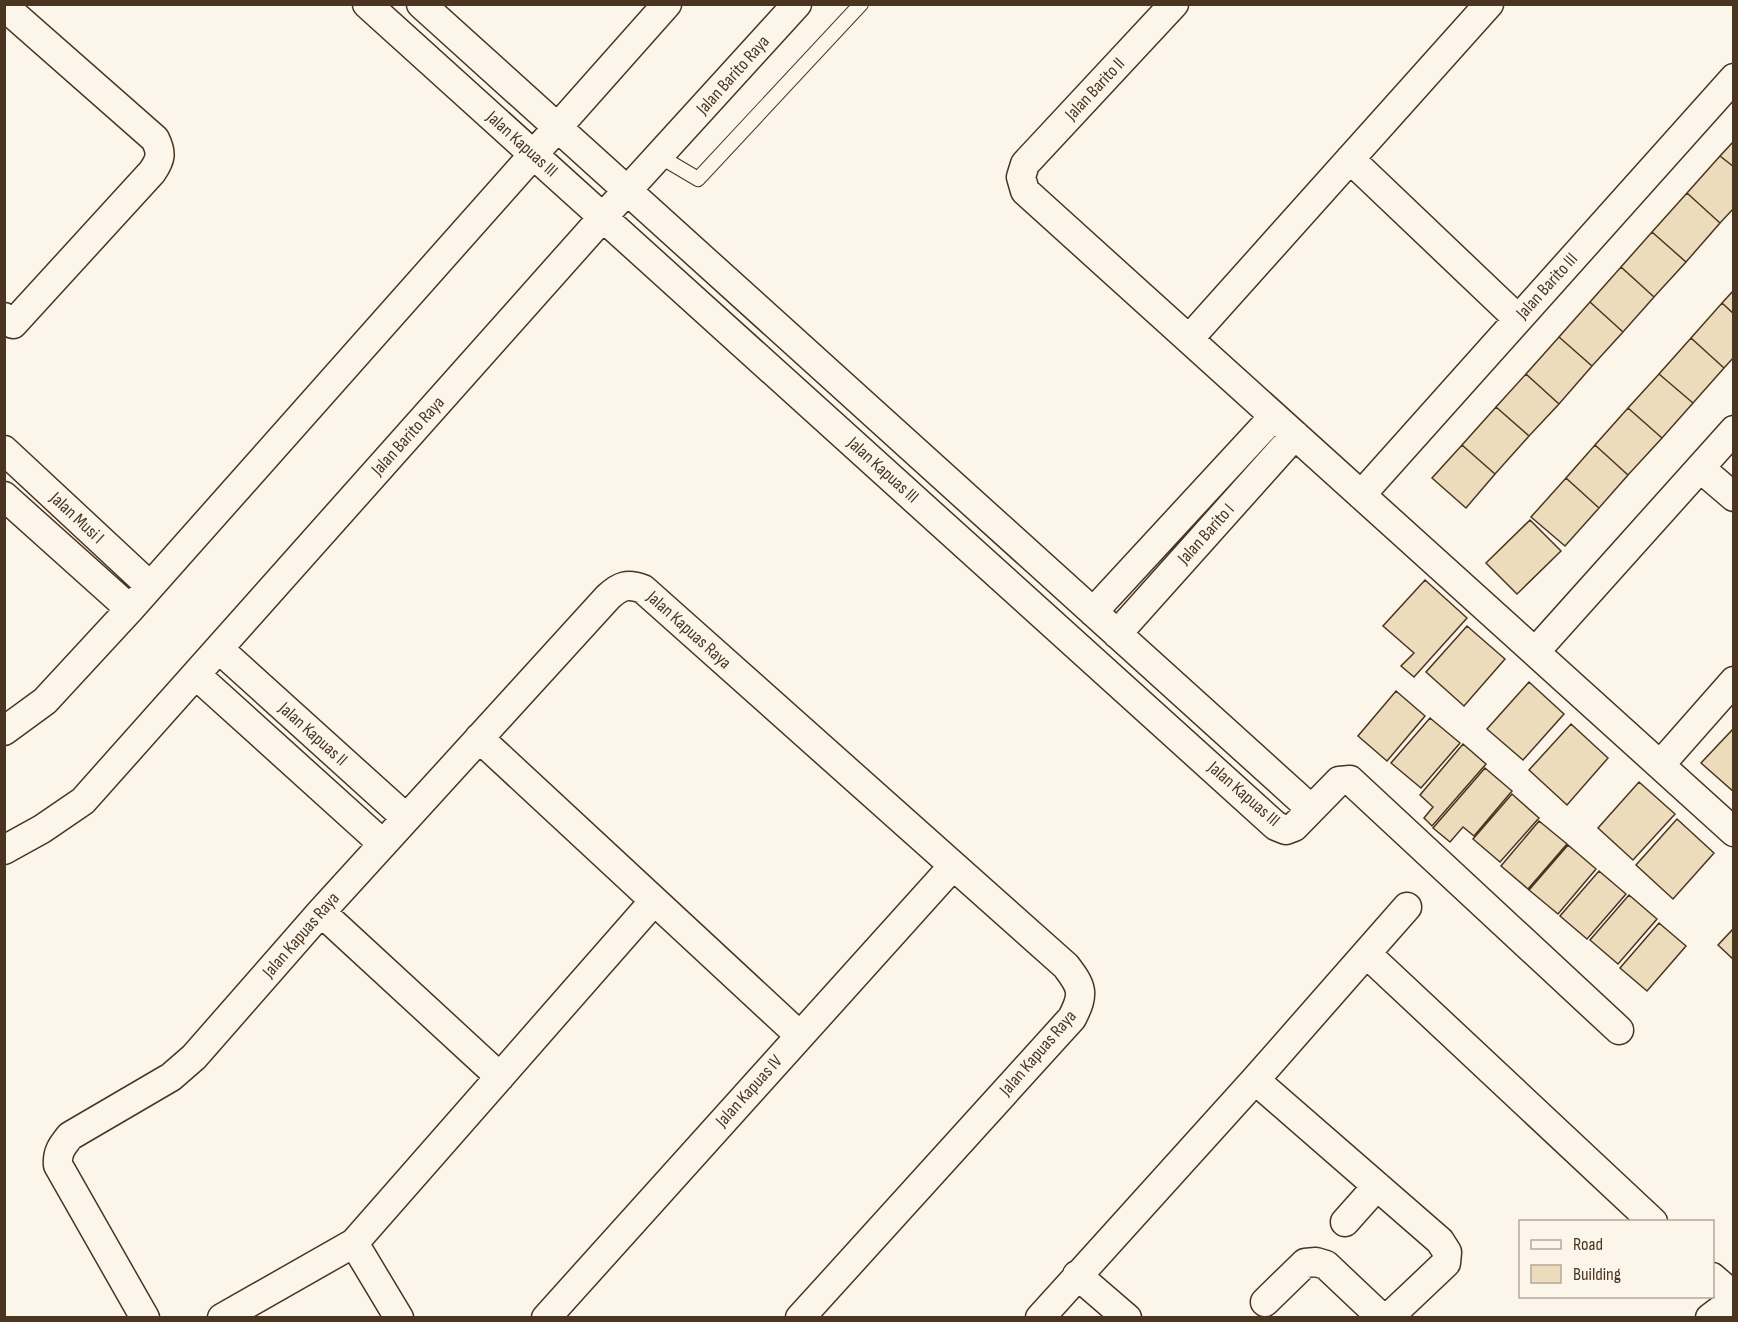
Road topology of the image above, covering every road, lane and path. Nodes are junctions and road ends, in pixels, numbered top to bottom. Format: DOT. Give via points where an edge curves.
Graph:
graph roads {
  1 [pos="367,4"];
  2 [pos="421,4"];
  3 [pos="667,4"];
  4 [pos="797,4"];
  5 [pos="861,4"];
  6 [pos="1174,4"];
  7 [pos="1489,4"];
  8 [pos="4,6"];
  9 [pos="1734,78"];
  10 [pos="556,126"];
  11 [pos="532,153"];
  12 [pos="659,156"];
  13 [pos="1350,159"];
  14 [pos="627,190"];
  15 [pos="603,217"];
  16 [pos="1518,319"];
  17 [pos="7,325"];
  18 [pos="1189,339"];
  19 [pos="1274,416"];
  20 [pos="1734,430"];
  21 [pos="1295,435"];
  22 [pos="4,450"];
  23 [pos="1700,468"];
  24 [pos="1361,495"];
  25 [pos="4,496"];
  26 [pos="1734,497"];
  27 [pos="150,586"];
  28 [pos="129,609"];
  29 [pos="1093,612"];
  30 [pos="1117,634"];
  31 [pos="219,649"];
  32 [pos="1535,652"];
  33 [pos="196,675"];
  34 [pos="1734,681"];
  35 [pos="4,731"];
  36 [pos="479,738"];
  37 [pos="1660,765"];
  38 [pos="1311,809"];
  39 [pos="406,818"];
  40 [pos="1734,832"];
  41 [pos="383,844"];
  42 [pos="4,850"];
  43 [pos="953,866"];
  44 [pos="654,901"];
  45 [pos="1407,907"];
  46 [pos="321,912"];
  47 [pos="1368,955"];
  48 [pos="1619,1030"];
  49 [pos="799,1035"];
  50 [pos="500,1077"];
  51 [pos="1255,1080"];
  52 [pos="1377,1186"];
  53 [pos="1652,1220"];
  54 [pos="1345,1222"];
  55 [pos="354,1243"];
  56 [pos="1077,1275"];
  57 [pos="1714,1278"];
  58 [pos="1734,1298"];
  59 [pos="1266,1302"];
  60 [pos="145,1317"];
  61 [pos="222,1317"];
  62 [pos="399,1317"];
  63 [pos="546,1317"];
  64 [pos="800,1317"];
  65 [pos="1040,1317"];
  66 [pos="1127,1317"];
  67 [pos="1382,1317"];
  68 [pos="1388,1317"];
  69 [pos="1710,1317"];
  1 -- 11 [label="street, Jalan Kapuas III"];
  2 -- 10 [label="street, Jalan Kapuas III"];
  3 -- 10 [label="street"];
  4 -- 12 [label="street, Jalan Barito Raya"];
  5 -- 12 [label="lane" via="698,179"];
  6 -- 18 [label="street, Jalan Barito II" via="1025,164 1021,177 1025,191"];
  7 -- 13 [label="street"];
  8 -- 17 [label="street" via="155,139 161,150 152,172"];
  9 -- 16 [label="street, Jalan Barito III"];
  10 -- 11 [label="street"];
  10 -- 14 [label="street, Jalan Kapuas III"];
  11 -- 15 [label="street, Jalan Kapuas III"];
  11 -- 27 [label="street"];
  12 -- 14 [label="street, Jalan Barito Raya"];
  13 -- 16 [label="street"];
  13 -- 18 [label="street"];
  14 -- 15 [label="street, Jalan Barito Raya"];
  14 -- 29 [label="street, Jalan Kapuas III"];
  15 -- 31 [label="street, Jalan Barito Raya"];
  15 -- 38 [label="street, Jalan Kapuas III" via="1276,826 1286,830 1293,827"];
  16 -- 24 [label="street, Jalan Barito III"];
  18 -- 19 [label="street"];
  19 -- 21 [label="street"];
  19 -- 29 [label="street, Jalan Barito I"];
  20 -- 23 [label="street"];
  21 -- 24 [label="street"];
  21 -- 30 [label="street, Jalan Barito I"];
  22 -- 27 [label="street, Jalan Musi I"];
  23 -- 26 [label="street"];
  23 -- 32 [label="street"];
  24 -- 32 [label="street"];
  25 -- 28 [label="street, Jalan Musi I"];
  27 -- 28 [label="street"];
  28 -- 35 [label="street" via="45,701"];
  29 -- 30 [label="street, Jalan Kapuas III"];
  30 -- 38 [label="street, Jalan Kapuas III"];
  31 -- 33 [label="street, Jalan Barito Raya"];
  31 -- 39 [label="street, Jalan Kapuas II"];
  32 -- 37 [label="street"];
  33 -- 41 [label="street, Jalan Kapuas II"];
  33 -- 42 [label="street, Jalan Barito Raya" via="83,801"];
  34 -- 37 [label="street"];
  36 -- 39 [label="street, Jalan Kapuas Raya"];
  36 -- 43 [label="street, Jalan Kapuas Raya" via="608,597 630,584 643,589"];
  36 -- 44 [label="street"];
  37 -- 40 [label="street"];
  38 -- 48 [label="street" via="1339,781 1350,780"];
  39 -- 41 [label="street, Jalan Kapuas Raya"];
  41 -- 46 [label="street, Jalan Kapuas Raya"];
  43 -- 49 [label="street, Jalan Kapuas IV"];
  43 -- 64 [label="street, Jalan Kapuas Raya" via="1066,966 1080,984 1081,1001 1072,1018"];
  44 -- 49 [label="street"];
  44 -- 50 [label="street"];
  45 -- 47 [label="street"];
  46 -- 50 [label="street"];
  46 -- 60 [label="street, Jalan Kapuas Raya" via="194,1057 171,1077 70,1136 58,1155 58,1165"];
  47 -- 51 [label="street"];
  47 -- 53 [label="street"];
  49 -- 63 [label="street, Jalan Kapuas IV"];
  50 -- 55 [label="street"];
  51 -- 52 [label="street"];
  51 -- 56 [label="street"];
  52 -- 54 [label="street"];
  52 -- 68 [label="street" via="1440,1241 1447,1252 1446,1263"];
  55 -- 61 [label="street"];
  55 -- 62 [label="street"];
  56 -- 65 [label="street"];
  56 -- 66 [label="street"];
  57 -- 58 [label="street"];
  58 -- 69 [label="street"];
  59 -- 67 [label="street" via="1305,1263 1317,1262 1326,1265"];
}
